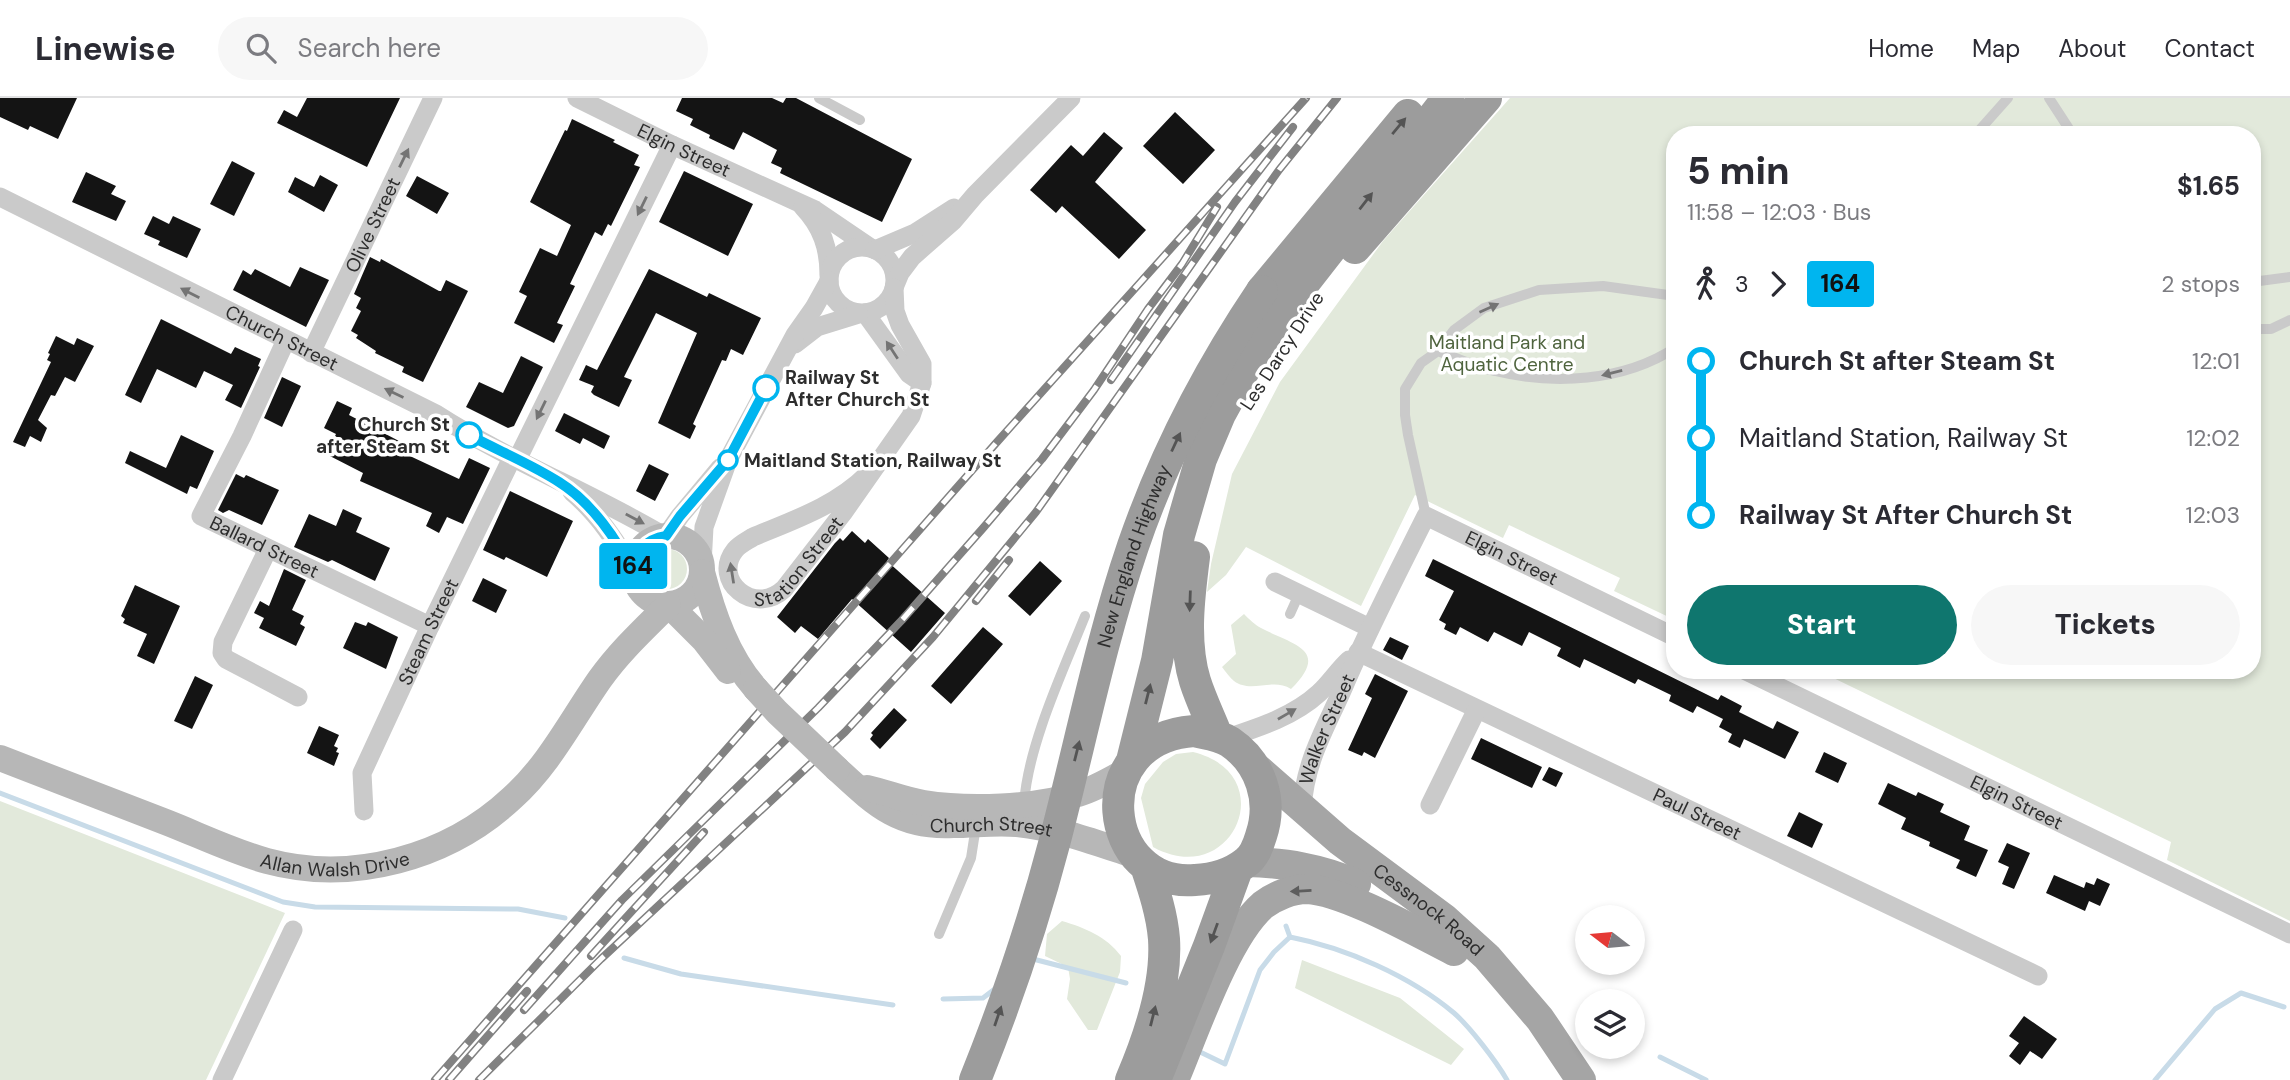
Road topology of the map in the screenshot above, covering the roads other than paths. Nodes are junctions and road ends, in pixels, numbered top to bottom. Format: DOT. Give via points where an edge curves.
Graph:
graph roads {
  1 [pos="433,98"];
  2 [pos="577,98"];
  3 [pos="819,98"];
  4 [pos="1070,98"];
  5 [pos="1422,98"];
  6 [pos="1448,98"];
  7 [pos="1486,98"];
  8 [pos="2008,98"];
  9 [pos="2049,98"];
  10 [pos="860,120"];
  11 [pos="1983,126"];
  12 [pos="2067,126"];
  13 [pos="672,145"];
  14 [pos="975,195"];
  15 [pos="0,197"];
  16 [pos="792,200"];
  17 [pos="873,249"];
  18 [pos="2290,277"];
  19 [pos="829,278"];
  20 [pos="2261,281"];
  21 [pos="895,286"];
  22 [pos="1666,295"];
  23 [pos="862,314"];
  24 [pos="2290,320"];
  25 [pos="2261,329"];
  26 [pos="286,340"];
  27 [pos="1438,351"];
  28 [pos="311,353"];
  29 [pos="1666,354"];
  30 [pos="778,366"];
  31 [pos="922,383"];
  32 [pos="514,459"];
  33 [pos="728,460"];
  34 [pos="868,474"];
  35 [pos="560,483"];
  36 [pos="1426,516"];
  37 [pos="665,536"];
  38 [pos="268,549"];
  39 [pos="702,568"];
  40 [pos="634,576"];
  41 [pos="1275,582"];
  42 [pos="1299,594"];
  43 [pos="668,605"];
  44 [pos="1290,614"];
  45 [pos="1085,616"];
  46 [pos="430,626"];
  47 [pos="1370,628"];
  48 [pos="1666,632"];
  49 [pos="1358,652"];
  50 [pos="607,671"];
  51 [pos="1763,679"];
  52 [pos="754,691"];
  53 [pos="298,697"];
  54 [pos="1476,710"];
  55 [pos="1220,737"];
  56 [pos="0,758"];
  57 [pos="1252,764"];
  58 [pos="1129,766"];
  59 [pos="846,777"];
  60 [pos="1024,804"];
  61 [pos="1430,805"];
  62 [pos="1302,809"];
  63 [pos="364,811"];
  64 [pos="976,823"];
  65 [pos="1141,861"];
  66 [pos="1242,865"];
  67 [pos="293,930"];
  68 [pos="939,934"];
  69 [pos="2290,934"];
  70 [pos="1454,951"];
  71 [pos="2038,976"];
  72 [pos="222,1080"];
  73 [pos="975,1080"];
  74 [pos="1131,1080"];
  75 [pos="1155,1080"];
  76 [pos="1174,1080"];
  77 [pos="1563,1080"];
  78 [pos="1581,1080"];
  28 -- 1 [label="street, Olive Street, one-way"];
  2 -- 13 [label="street, Elgin Street"];
  3 -- 10 [label="lane"];
  4 -- 14 [label="street"];
  73 -- 5 [label="highway, New England Highway, one-way, bridge" via="1025,942 1133,547 1188,415 1262,291"];
  58 -- 6 [label="highway, one-way" via="1157,661 1178,535 1220,414 1292,298"];
  7 -- 55 [label="highway, Les Darcy Drive, one-way" via="1336,270 1262,375 1231,437 1206,501 1189,592 1194,679"];
  8 -- 11 [label="lane"];
  9 -- 12 [label="lane"];
  13 -- 16 [label="street, Elgin Street"];
  13 -- 32 [label="street, Steam Street, one-way"];
  14 -- 17 [label="street" via="915,233"];
  14 -- 21 [label="street" via="912,257"];
  26 -- 15 [label="street, Church Street, one-way"];
  16 -- 17 [label="street, Elgin Street" via="826,216"];
  16 -- 19 [label="street, Elgin Street" via="821,231 829,254"];
  17 -- 19 [label="street" via="848,251 835,261"];
  17 -- 21 [label="street" via="893,268"];
  18 -- 20 [label="lane"];
  19 -- 23 [label="street" via="830,290 841,307"];
  19 -- 30 [label="street"];
  21 -- 23 [label="street" via="887,303"];
  21 -- 31 [label="street" via="895,311 922,364"];
  27 -- 22 [label="lane, one-way" via="1454,330 1485,308 1539,290 1602,286"];
  23 -- 30 [label="street" via="804,335"];
  31 -- 23 [label="street, one-way" via="909,374"];
  24 -- 25 [label="lane" via="2271,330"];
  26 -- 28 [label="street, Church Street"];
  26 -- 38 [label="street, Ballard Street" via="201,516"];
  29 -- 27 [label="lane, one-way" via="1606,376 1550,379 1494,371"];
  27 -- 36 [label="lane" via="1421,363 1405,389 1410,449"];
  32 -- 28 [label="street, Church Street, one-way" via="436,414"];
  30 -- 33 [label="street"];
  31 -- 34 [label="street, Station Street" via="911,416"];
  32 -- 35 [label="street, Church Street"];
  32 -- 46 [label="street, Steam Street"];
  33 -- 37 [label="street"];
  33 -- 39 [label="street" via="704,527"];
  34 -- 34 [label="street, Station Street, one-way" via="777,596 756,600 738,592 729,568 742,543 829,504"];
  35 -- 37 [label="street, Church Street, one-way"];
  35 -- 40 [label="street, Church Street" via="600,522 625,555"];
  36 -- 47 [label="street, Walker Street"];
  36 -- 48 [label="street, Elgin Street"];
  37 -- 39 [label="main road" via="687,541"];
  37 -- 40 [label="main road" via="641,548"];
  38 -- 46 [label="street, Ballard Street"];
  38 -- 53 [label="street" via="223,642 222,653 226,660"];
  39 -- 43 [label="main road" via="698,586 689,597"];
  39 -- 52 [label="main road, Church Street" via="725,640"];
  40 -- 43 [label="main road" via="646,598"];
  40 -- 50 [label="main road, Allan Walsh Drive" via="629,626"];
  41 -- 42 [label="street"];
  42 -- 44 [label="lane"];
  42 -- 47 [label="street"];
  43 -- 50 [label="main road, Allan Walsh Drive"];
  43 -- 52 [label="main road, Church Street" via="725,668"];
  45 -- 60 [label="lane" via="1031,760"];
  46 -- 63 [label="street, Steam Street" via="362,773"];
  47 -- 49 [label="street, Walker Street"];
  49 -- 54 [label="street, Paul Street"];
  55 -- 49 [label="street, Walker Street, one-way" via="1279,719 1305,703"];
  49 -- 62 [label="street, Walker Street" via="1311,758"];
  50 -- 56 [label="main road, Allan Walsh Drive" via="539,768 479,825 423,853 365,867 313,869 266,860"];
  51 -- 69 [label="street, Elgin Street"];
  52 -- 59 [label="main road, Church Street, bridge"];
  54 -- 61 [label="street"];
  54 -- 71 [label="street, Paul Street"];
  55 -- 57 [label="highway"];
  55 -- 58 [label="highway" via="1177,732 1151,742"];
  57 -- 62 [label="main road, Cessnock Road"];
  57 -- 66 [label="highway" via="1261,780 1266,812 1260,839"];
  58 -- 60 [label="main road, Church Street" via="1079,794"];
  58 -- 65 [label="highway" via="1119,797 1119,815 1122,833"];
  59 -- 60 [label="main road, Church Street" via="922,803 966,807"];
  59 -- 64 [label="main road, Church Street" via="884,810 906,820 939,825"];
  62 -- 78 [label="main road, Cessnock Road" via="1487,957 1540,1019"];
  64 -- 65 [label="main road, Church Street" via="1045,829"];
  64 -- 68 [label="lane" via="971,858"];
  65 -- 66 [label="highway" via="1158,875 1188,881 1207,880"];
  74 -- 65 [label="highway, one-way" via="1150,1029 1163,966 1162,921"];
  66 -- 70 [label="main road, Cessnock Road" via="1301,866 1354,884"];
  66 -- 75 [label="highway, one-way"];
  67 -- 72 [label="street"];
  70 -- 76 [label="main road, one-way" via="1338,897 1308,889 1278,896 1264,904 1242,929"];
  70 -- 77 [label="main road, Cessnock Road" via="1508,1004"];
}
